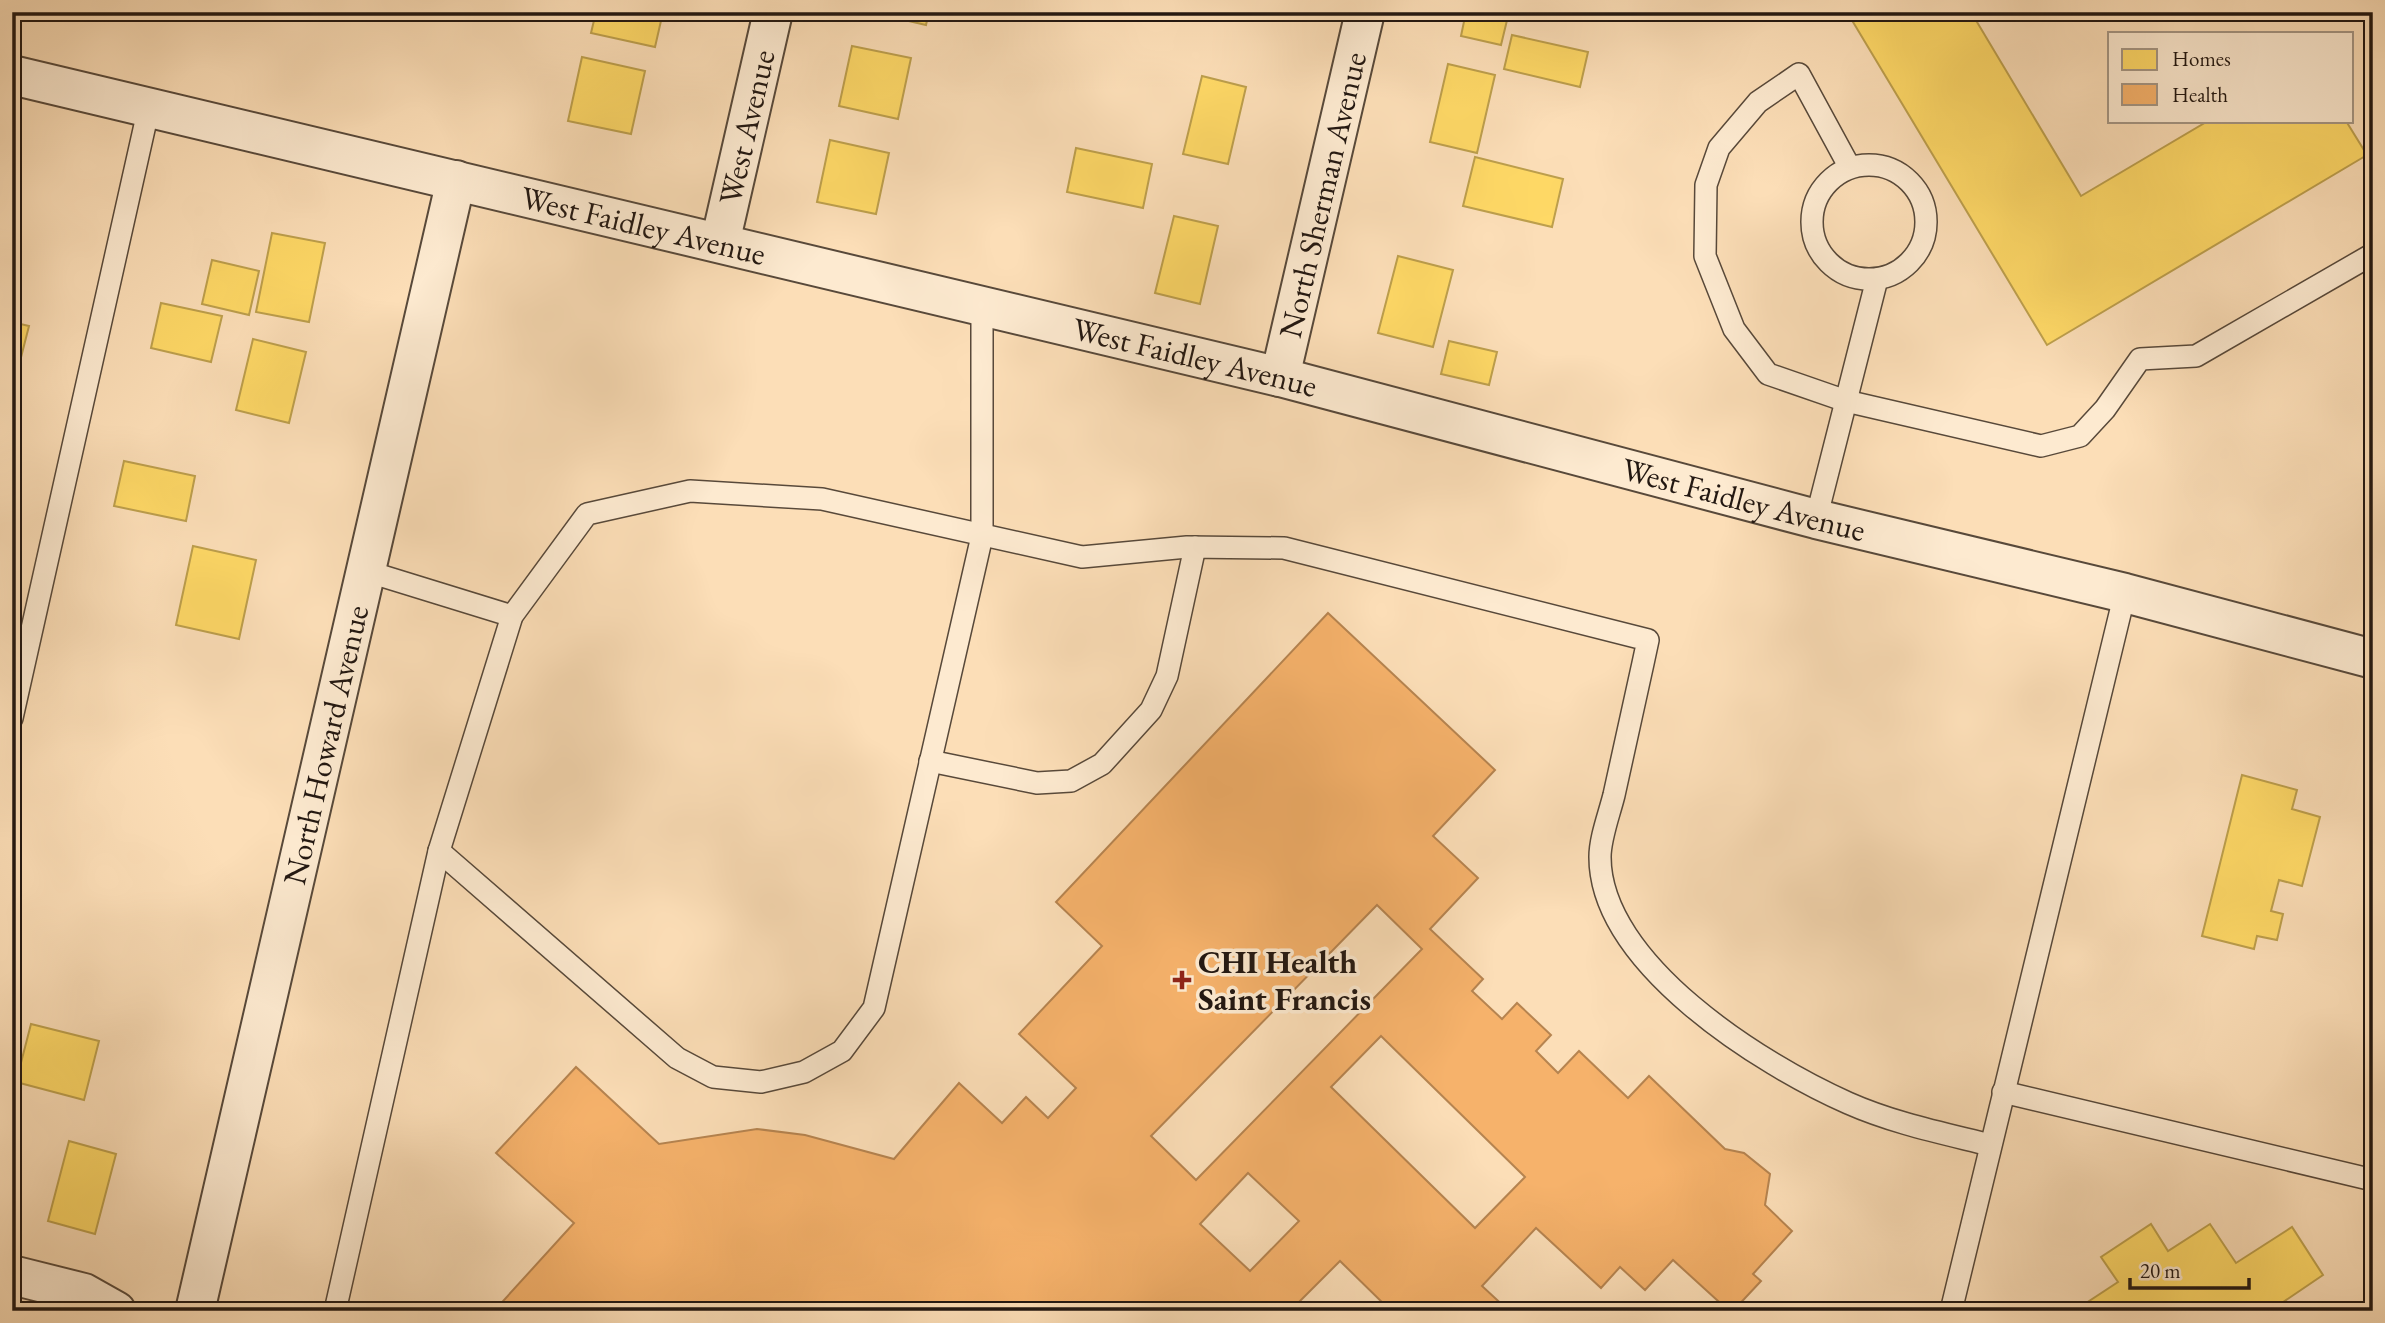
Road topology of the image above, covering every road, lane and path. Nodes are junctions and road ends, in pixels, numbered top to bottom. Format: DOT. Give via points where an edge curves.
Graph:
graph roads {
  1 [pos="773,12"];
  2 [pos="1364,12"];
  3 [pos="12,75"];
  4 [pos="149,107"];
  5 [pos="1849,166"];
  6 [pos="456,180"];
  7 [pos="720,243"];
  8 [pos="2373,254"];
  9 [pos="1877,279"];
  10 [pos="982,306"];
  11 [pos="1280,377"];
  12 [pos="1846,401"];
  13 [pos="1816,519"];
  14 [pos="982,536"];
  15 [pos="1195,547"];
  16 [pos="366,571"];
  17 [pos="2125,593"];
  18 [pos="512,616"];
  19 [pos="2373,659"];
  20 [pos="12,718"];
  21 [pos="930,761"];
  22 [pos="439,851"];
  23 [pos="2003,1092"];
  24 [pos="1990,1145"];
  25 [pos="2373,1180"];
  26 [pos="12,1275"];
  27 [pos="116,1311"];
  28 [pos="195,1311"];
  29 [pos="335,1311"];
  30 [pos="1951,1311"];
  1 -- 7 [label="street, West Avenue"];
  2 -- 11 [label="street, North Sherman Avenue"];
  3 -- 4 [label="street, West Faidley Avenue"];
  4 -- 6 [label="street, West Faidley Avenue"];
  4 -- 20 [label="lane"];
  5 -- 9 [label="lane" via="1822,187 1810,219 1819,252 1844,274"];
  5 -- 9 [label="lane" via="1887,166 1919,189 1928,227 1912,262"];
  5 -- 12 [label="lane" via="1799,74 1758,102 1719,148 1706,185 1705,256 1734,329 1768,374"];
  6 -- 7 [label="street, West Faidley Avenue"];
  6 -- 16 [label="street, North Howard Avenue"];
  7 -- 10 [label="street, West Faidley Avenue"];
  8 -- 12 [label="lane" via="2196,356 2140,359 2080,436 2041,446"];
  9 -- 12 [label="lane"];
  10 -- 11 [label="street, West Faidley Avenue"];
  10 -- 14 [label="lane"];
  11 -- 13 [label="street, West Faidley Avenue"];
  12 -- 13 [label="lane"];
  13 -- 17 [label="street, West Faidley Avenue"];
  14 -- 15 [label="lane" via="1082,557"];
  14 -- 18 [label="lane" via="822,499 690,491 587,514"];
  14 -- 21 [label="lane"];
  15 -- 21 [label="lane" via="1167,676 1151,710 1102,764 1071,781 1037,783"];
  15 -- 24 [label="lane" via="1284,548 1648,640 1600,856 1606,897 1621,928 1648,964 1695,1008 1793,1077 1896,1122"];
  16 -- 18 [label="lane"];
  16 -- 28 [label="street, North Howard Avenue"];
  17 -- 19 [label="street, West Faidley Avenue"];
  17 -- 23 [label="lane"];
  18 -- 22 [label="lane"];
  21 -- 22 [label="lane" via="874,1008 842,1051 804,1072 761,1082 713,1077 677,1058"];
  22 -- 29 [label="lane"];
  23 -- 24 [label="lane"];
  23 -- 25 [label="lane"];
  24 -- 30 [label="lane"];
  26 -- 27 [label="street" via="84,1293"];
}
